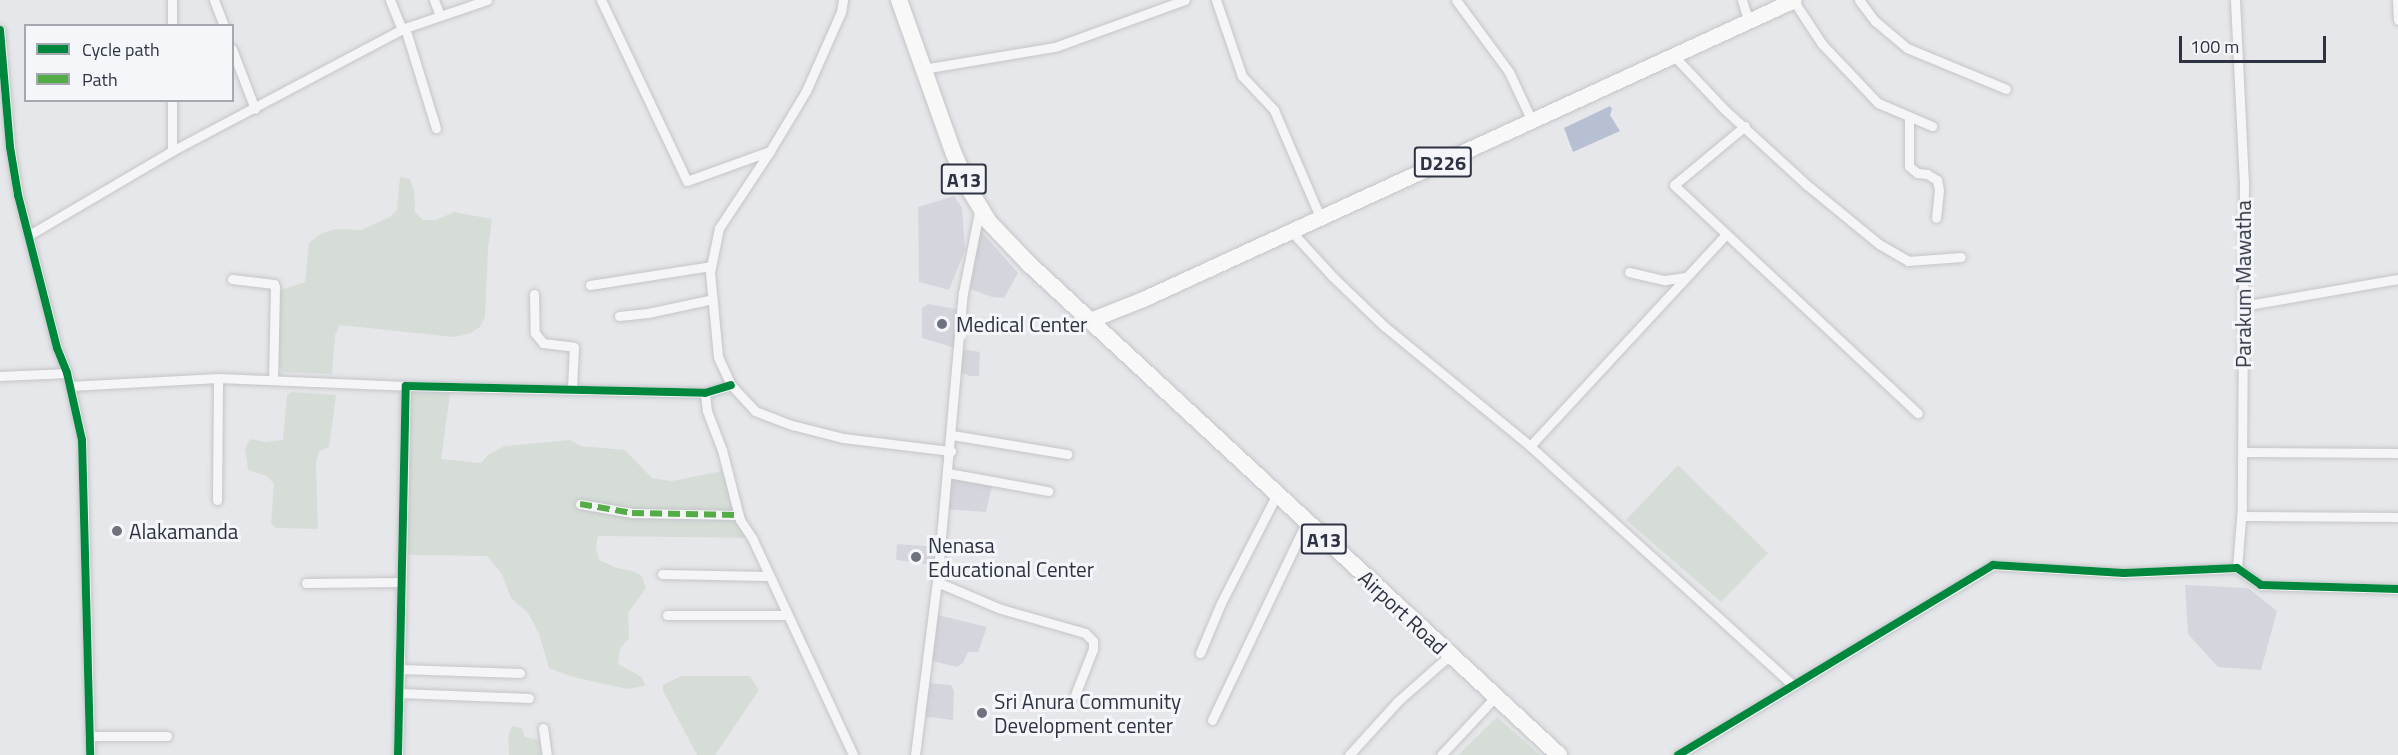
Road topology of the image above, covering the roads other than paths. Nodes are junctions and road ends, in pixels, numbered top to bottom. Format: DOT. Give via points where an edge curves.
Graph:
graph roads {
  1 [pos="172,0"];
  2 [pos="214,0"];
  3 [pos="390,0"];
  4 [pos="434,0"];
  5 [pos="487,0"];
  6 [pos="601,0"];
  7 [pos="843,0"];
  8 [pos="899,0"];
  9 [pos="1185,0"];
  10 [pos="1216,0"];
  11 [pos="1456,0"];
  12 [pos="1742,0"];
  13 [pos="1794,0"];
  14 [pos="1858,0"];
  15 [pos="2235,0"];
  16 [pos="2397,0"];
  17 [pos="440,16"];
  18 [pos="1748,20"];
  19 [pos="2398,20"];
  20 [pos="172,24"];
  21 [pos="223,24"];
  22 [pos="403,28"];
  23 [pos="0,30"];
  24 [pos="234,55"];
  25 [pos="1673,55"];
  26 [pos="923,69"];
  27 [pos="2006,89"];
  28 [pos="172,102"];
  29 [pos="255,109"];
  30 [pos="1909,117"];
  31 [pos="1532,121"];
  32 [pos="1745,126"];
  33 [pos="1932,126"];
  34 [pos="436,128"];
  35 [pos="172,151"];
  36 [pos="770,151"];
  37 [pos="980,207"];
  38 [pos="1320,218"];
  39 [pos="1936,218"];
  40 [pos="1291,231"];
  41 [pos="1726,234"];
  42 [pos="29,235"];
  43 [pos="1961,257"];
  44 [pos="711,266"];
  45 [pos="1629,272"];
  46 [pos="1686,277"];
  47 [pos="232,279"];
  48 [pos="2398,279"];
  49 [pos="590,285"];
  50 [pos="534,294"];
  51 [pos="713,299"];
  52 [pos="2243,306"];
  53 [pos="619,316"];
  54 [pos="1090,320"];
  55 [pos="68,373"];
  56 [pos="0,376"];
  57 [pos="218,378"];
  58 [pos="273,380"];
  59 [pos="731,385"];
  60 [pos="70,386"];
  61 [pos="406,386"];
  62 [pos="572,388"];
  63 [pos="705,393"];
  64 [pos="1918,413"];
  65 [pos="952,435"];
  66 [pos="1530,446"];
  67 [pos="951,451"];
  68 [pos="2242,452"];
  69 [pos="2398,453"];
  70 [pos="1066,454"];
  71 [pos="948,473"];
  72 [pos="1048,491"];
  73 [pos="1276,494"];
  74 [pos="217,500"];
  75 [pos="580,504"];
  76 [pos="738,515"];
  77 [pos="2241,516"];
  78 [pos="2398,517"];
  79 [pos="1306,523"];
  80 [pos="2237,568"];
  81 [pos="662,574"];
  82 [pos="768,576"];
  83 [pos="401,582"];
  84 [pos="937,582"];
  85 [pos="306,583"];
  86 [pos="2398,590"];
  87 [pos="667,615"];
  88 [pos="786,615"];
  89 [pos="1200,653"];
  90 [pos="1450,655"];
  91 [pos="400,669"];
  92 [pos="520,673"];
  93 [pos="1793,685"];
  94 [pos="399,693"];
  95 [pos="1076,695"];
  96 [pos="1495,697"];
  97 [pos="529,698"];
  98 [pos="1212,720"];
  99 [pos="543,728"];
  100 [pos="89,736"];
  101 [pos="167,736"];
  102 [pos="90,755"];
  103 [pos="398,755"];
  104 [pos="547,755"];
  105 [pos="853,755"];
  106 [pos="915,755"];
  107 [pos="1348,755"];
  108 [pos="1441,755"];
  109 [pos="1559,755"];
  110 [pos="1678,755"];
  1 -- 20 [label="street"];
  2 -- 21 [label="street"];
  3 -- 22 [label="street"];
  4 -- 17 [label="street"];
  5 -- 17 [label="street"];
  6 -- 36 [label="street" via="687,181"];
  7 -- 36 [label="street" via="806,91"];
  8 -- 26 [label="highway, A13"];
  9 -- 26 [label="street" via="1055,47"];
  10 -- 38 [label="street" via="1242,76 1274,110"];
  11 -- 31 [label="street" via="1509,72"];
  12 -- 18 [label="street"];
  13 -- 18 [label="main road, D226"];
  13 -- 30 [label="street" via="1822,44 1878,103"];
  14 -- 27 [label="street" via="1875,21 1907,48"];
  15 -- 52 [label="street, Parakum Mawatha" via="2244,181"];
  16 -- 19 [label="street"];
  17 -- 22 [label="street"];
  18 -- 25 [label="main road, D226"];
  22 -- 29 [label="street"];
  22 -- 34 [label="street"];
  23 -- 42 [label="street" via="10,147"];
  24 -- 29 [label="street"];
  25 -- 31 [label="main road, D226"];
  25 -- 32 [label="street"];
  26 -- 37 [label="highway, A13" via="956,159"];
  28 -- 35 [label="street"];
  29 -- 35 [label="street"];
  30 -- 33 [label="street"];
  30 -- 39 [label="street" via="1909,165 1938,180"];
  31 -- 38 [label="main road, D226"];
  32 -- 41 [label="street" via="1674,185"];
  32 -- 43 [label="street" via="1807,185 1879,244 1908,261"];
  35 -- 42 [label="street"];
  36 -- 44 [label="street" via="719,228"];
  37 -- 54 [label="highway, A13" via="1014,249"];
  37 -- 65 [label="street" via="963,293"];
  38 -- 40 [label="main road, D226"];
  40 -- 54 [label="main road, D226"];
  40 -- 66 [label="street" via="1384,326"];
  41 -- 46 [label="street"];
  41 -- 64 [label="street"];
  42 -- 55 [label="street" via="57,348"];
  44 -- 49 [label="street"];
  44 -- 51 [label="street"];
  45 -- 46 [label="street" via="1665,280"];
  46 -- 66 [label="street"];
  47 -- 58 [label="street" via="276,287"];
  48 -- 52 [label="street"];
  50 -- 62 [label="street" via="535,333 543,343 574,347"];
  51 -- 53 [label="street"];
  51 -- 59 [label="street" via="718,357"];
  52 -- 68 [label="street, Parakum Mawatha"];
  54 -- 73 [label="highway, Airport Road / A13"];
  55 -- 56 [label="street"];
  55 -- 60 [label="street"];
  57 -- 58 [label="street"];
  57 -- 60 [label="street"];
  57 -- 74 [label="street"];
  58 -- 61 [label="street"];
  59 -- 63 [label="street"];
  59 -- 67 [label="street" via="755,411 792,424 843,438"];
  60 -- 100 [label="street" via="82,440"];
  61 -- 62 [label="street"];
  61 -- 83 [label="street"];
  62 -- 63 [label="street"];
  63 -- 76 [label="street"];
  65 -- 67 [label="street"];
  65 -- 70 [label="street"];
  66 -- 93 [label="street"];
  67 -- 71 [label="street"];
  68 -- 69 [label="street"];
  68 -- 77 [label="street, Parakum Mawatha"];
  71 -- 72 [label="street"];
  71 -- 84 [label="street"];
  73 -- 79 [label="highway, Airport Road / A13"];
  73 -- 89 [label="street"];
  75 -- 76 [label="street" via="633,513"];
  76 -- 82 [label="street"];
  77 -- 78 [label="street"];
  77 -- 80 [label="street, Parakum Mawatha"];
  79 -- 90 [label="highway, Airport Road / A13"];
  79 -- 98 [label="street"];
  80 -- 86 [label="street" via="2261,585"];
  80 -- 93 [label="street" via="2124,573 1993,565"];
  81 -- 82 [label="street"];
  82 -- 88 [label="street"];
  83 -- 85 [label="street"];
  83 -- 91 [label="street"];
  84 -- 95 [label="street" via="1001,609 1085,633 1093,641 1093,649"];
  84 -- 106 [label="street"];
  87 -- 88 [label="street"];
  88 -- 105 [label="street"];
  90 -- 96 [label="highway, Airport Road / A13"];
  90 -- 107 [label="street" via="1398,701"];
  91 -- 92 [label="street"];
  91 -- 94 [label="street"];
  93 -- 110 [label="street"];
  94 -- 97 [label="street"];
  94 -- 103 [label="street"];
  96 -- 108 [label="street"];
  96 -- 109 [label="highway, Airport Road / A13"];
  99 -- 104 [label="street"];
  100 -- 101 [label="street"];
  100 -- 102 [label="street"];
}
